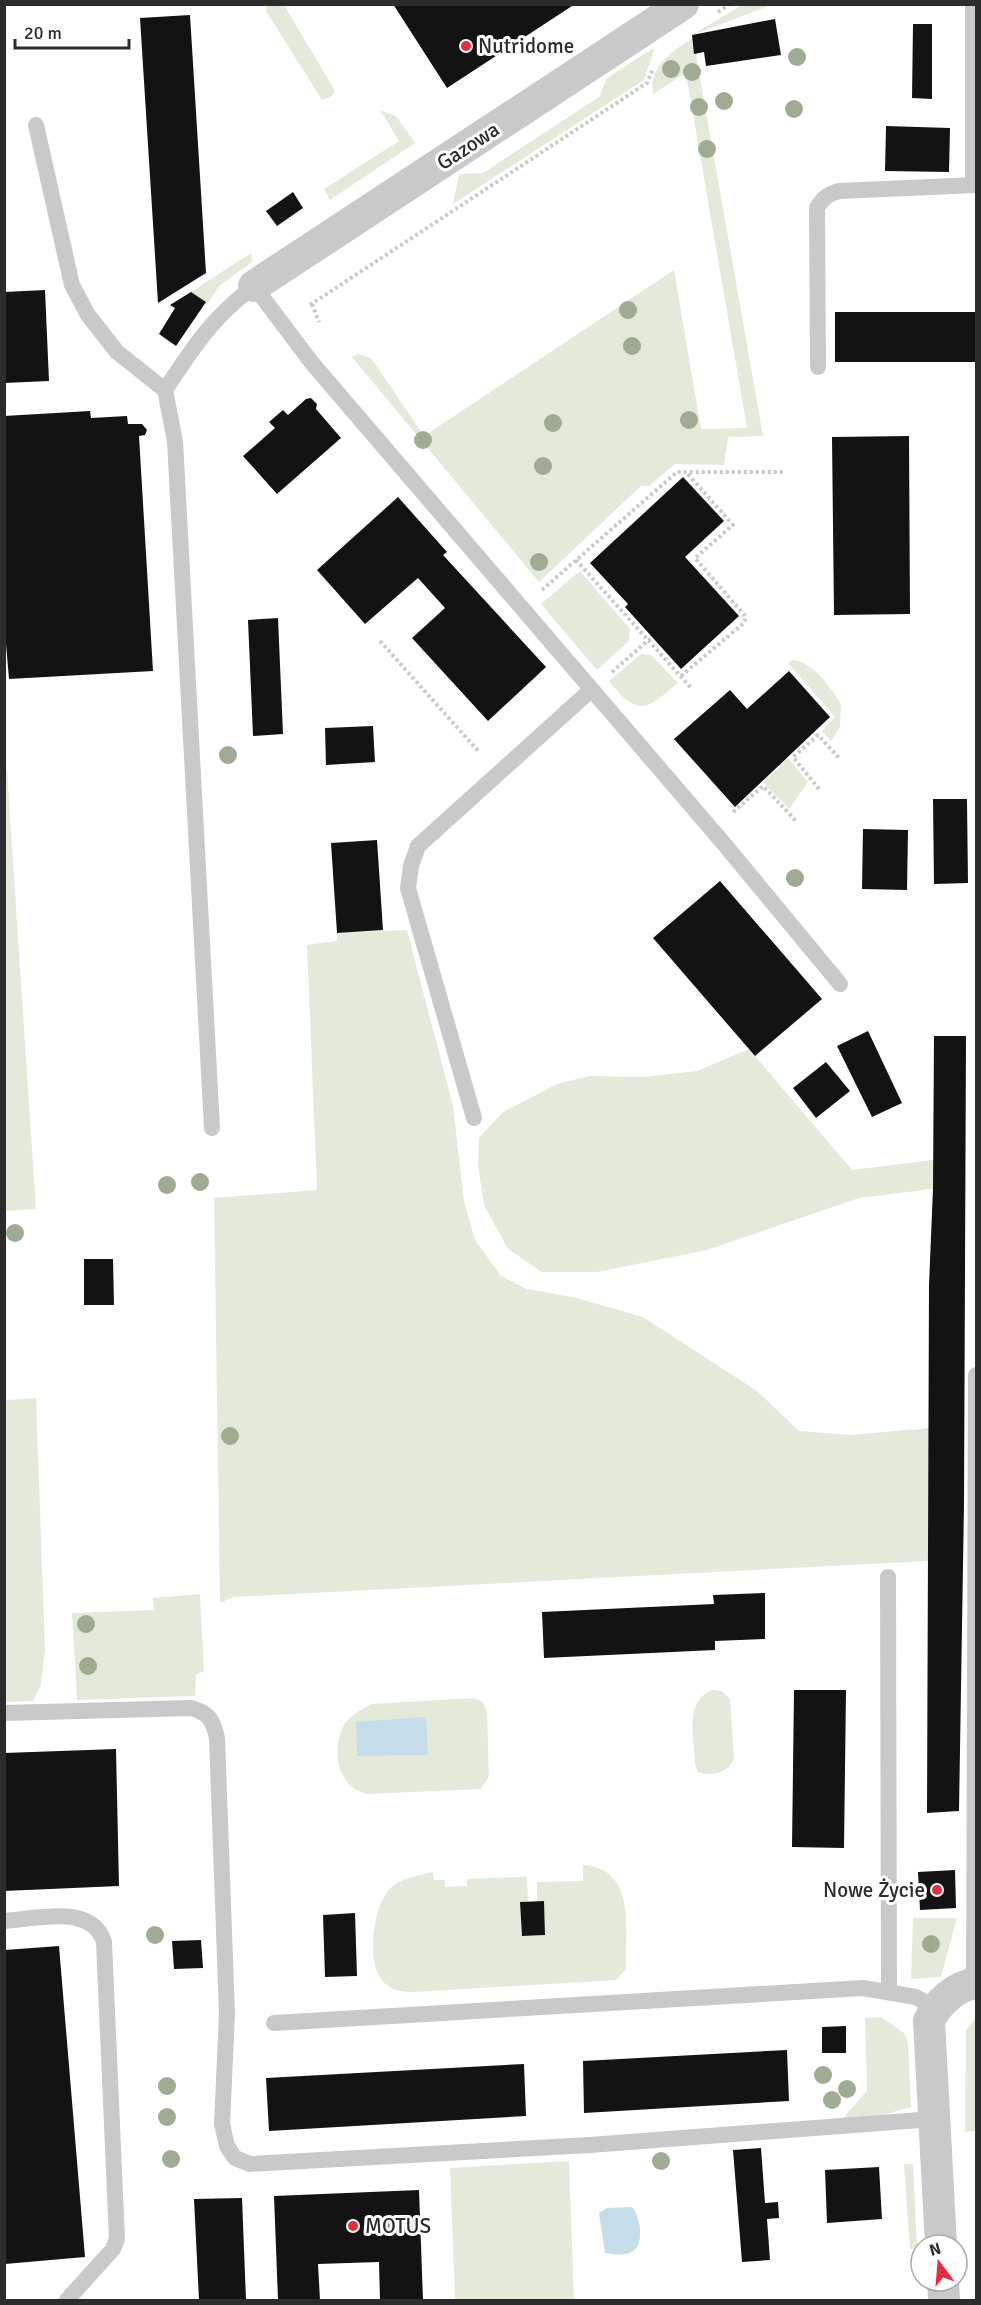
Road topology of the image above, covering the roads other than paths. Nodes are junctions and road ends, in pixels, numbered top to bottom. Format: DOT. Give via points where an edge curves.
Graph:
graph roads {
  1 [pos="683,4"];
  2 [pos="973,4"];
  3 [pos="36,125"];
  4 [pos="974,185"];
  5 [pos="254,286"];
  6 [pos="819,367"];
  7 [pos="165,390"];
  8 [pos="591,690"];
  9 [pos="840,984"];
  10 [pos="474,1118"];
  11 [pos="212,1128"];
  12 [pos="976,1375"];
  13 [pos="888,1577"];
  14 [pos="4,1713"];
  15 [pos="4,1921"];
  16 [pos="975,1983"];
  17 [pos="889,1991"];
  18 [pos="934,2008"];
  19 [pos="273,2023"];
  20 [pos="933,2119"];
  21 [pos="940,2233"];
  22 [pos="67,2301"];
  1 -- 5 [label="street, Gazowa"];
  2 -- 4 [label="lane"];
  3 -- 7 [label="lane" via="72,285 88,315 117,352"];
  4 -- 6 [label="lane" via="839,191 820,202"];
  5 -- 7 [label="lane" via="206,328"];
  5 -- 8 [label="lane" via="312,363"];
  7 -- 11 [label="lane" via="175,441"];
  8 -- 9 [label="lane"];
  8 -- 10 [label="lane" via="418,846 411,866 408,888"];
  12 -- 16 [label="lane"];
  13 -- 17 [label="lane"];
  14 -- 20 [label="lane" via="191,1708 204,1712 213,1722 217,1738 227,2014 222,2124 227,2146 235,2158 250,2164 566,2147"];
  15 -- 22 [label="lane" via="66,1916 83,1919 101,1932 104,1942 117,2239 113,2249"];
  16 -- 18 [label="street" via="959,1988"];
  17 -- 18 [label="lane" via="916,1997"];
  17 -- 19 [label="lane" via="851,1989"];
  18 -- 20 [label="street" via="928,2038"];
  20 -- 21 [label="street"];
}
